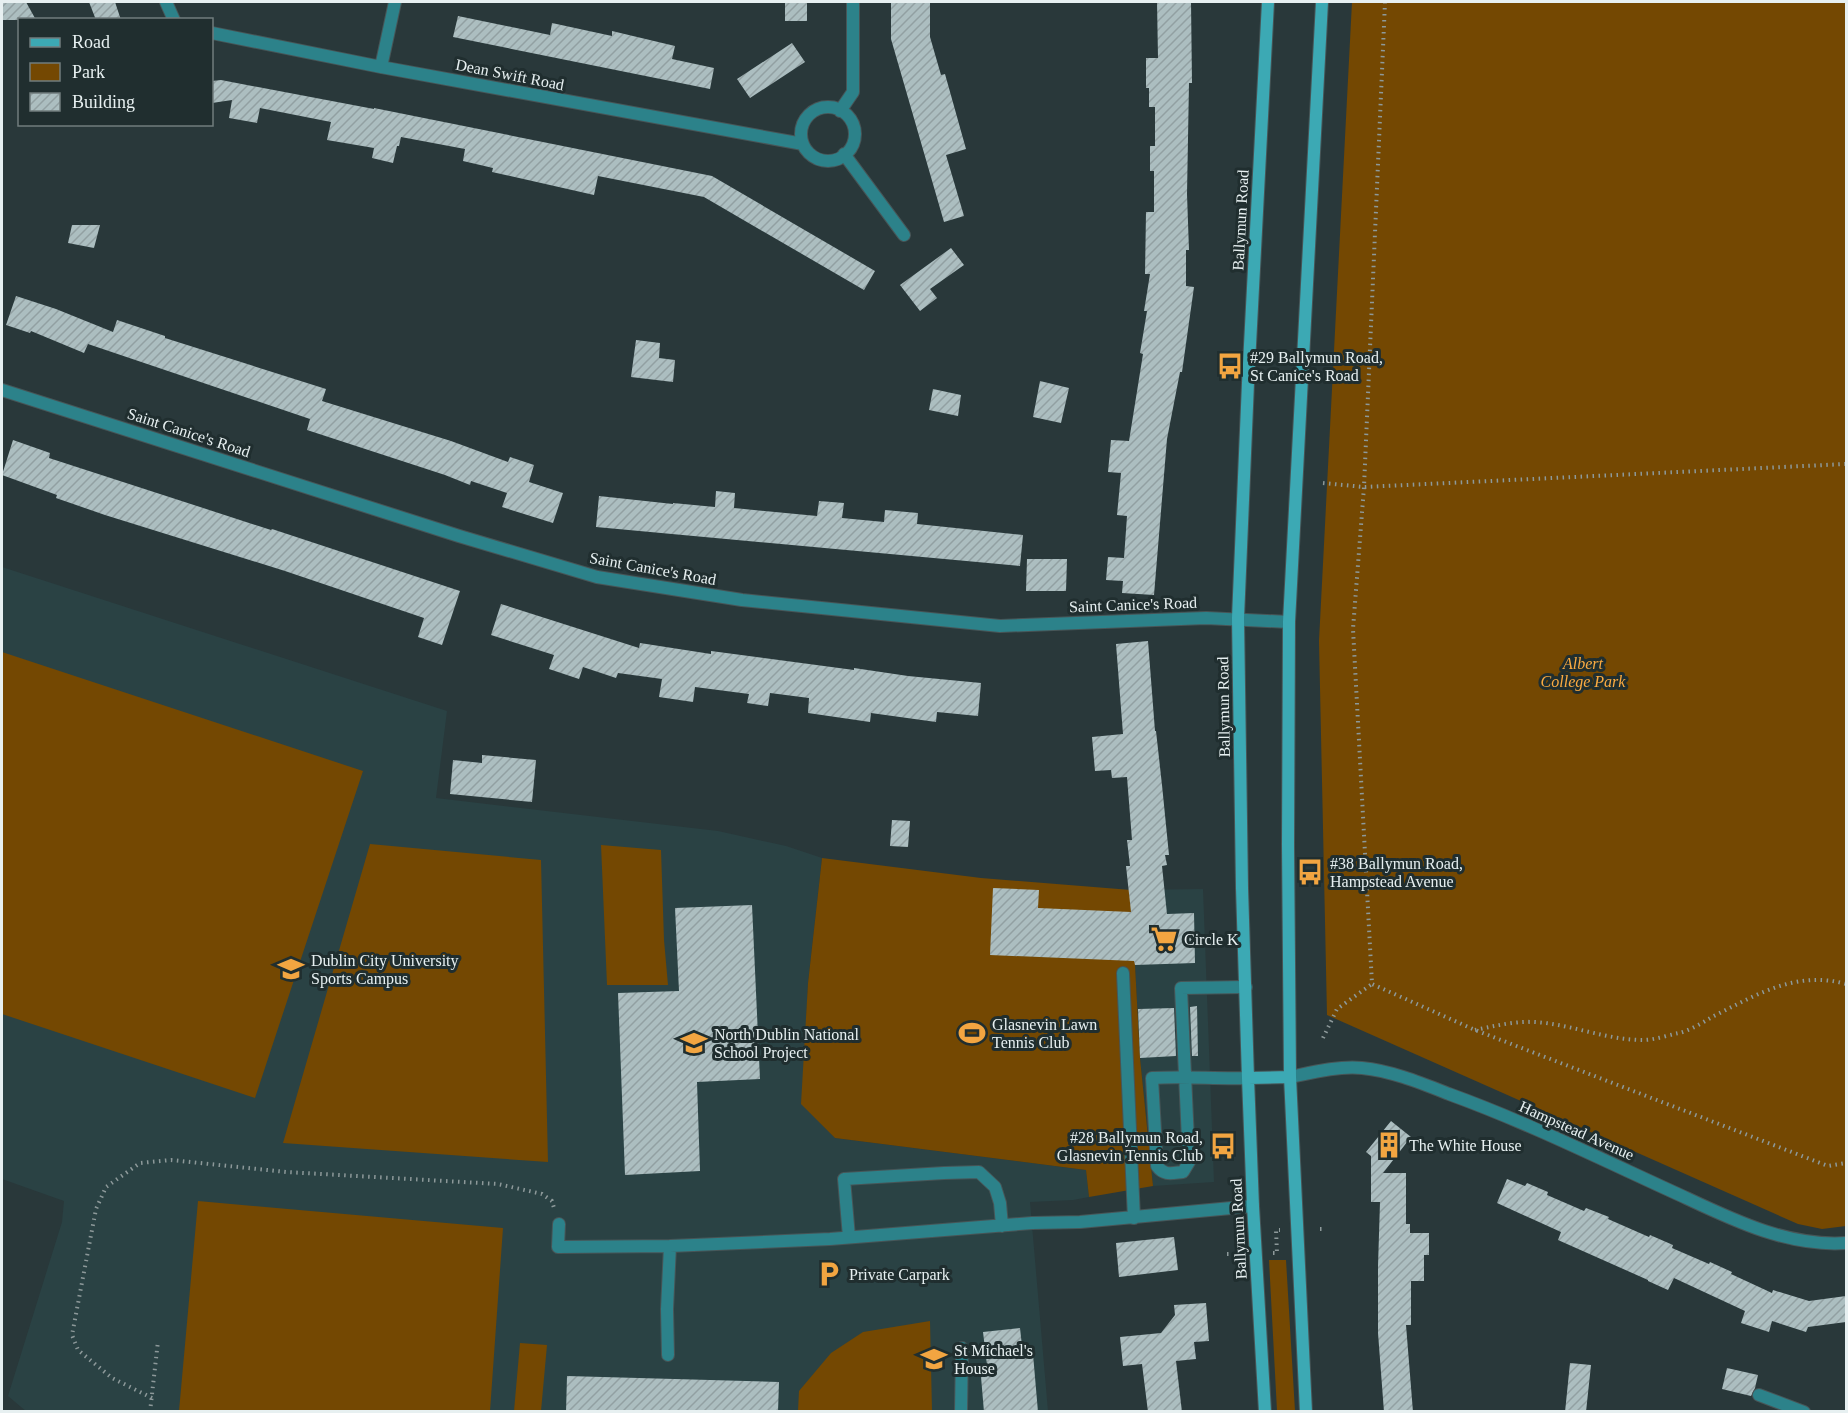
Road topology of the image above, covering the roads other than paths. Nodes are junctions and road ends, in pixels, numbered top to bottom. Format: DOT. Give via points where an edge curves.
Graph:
graph roads {
  1 [pos="166,2"];
  2 [pos="395,2"];
  3 [pos="853,2"];
  4 [pos="1268,2"];
  5 [pos="1322,2"];
  6 [pos="173,18"];
  7 [pos="213,33"];
  8 [pos="381,67"];
  9 [pos="840,111"];
  10 [pos="803,144"];
  11 [pos="844,154"];
  12 [pos="904,235"];
  13 [pos="2,390"];
  14 [pos="1239,618"];
  15 [pos="1289,622"];
  16 [pos="1123,974"];
  17 [pos="1246,987"];
  18 [pos="1185,1076"];
  19 [pos="1290,1077"];
  20 [pos="1248,1078"];
  21 [pos="1253,1206"];
  22 [pos="1134,1218"];
  23 [pos="558,1224"];
  24 [pos="1002,1226"];
  25 [pos="849,1238"];
  26 [pos="1846,1243"];
  27 [pos="670,1246"];
  28 [pos="962,1348"];
  29 [pos="668,1355"];
  30 [pos="1759,1395"];
  31 [pos="961,1412"];
  32 [pos="1266,1412"];
  33 [pos="1306,1412"];
  34 [pos="1804,1412"];
  1 -- 6 [label="street"];
  2 -- 8 [label="street"];
  3 -- 9 [label="street" via="853,92"];
  4 -- 14 [label="main road, Ballymun Road"];
  5 -- 15 [label="main road"];
  7 -- 8 [label="street, Dean Swift Road"];
  8 -- 10 [label="street, Dean Swift Road"];
  9 -- 10 [label="street" via="825,107 807,117 802,126"];
  9 -- 11 [label="street" via="852,123 854,132 853,142"];
  10 -- 11 [label="street" via="810,155 819,159 838,159"];
  11 -- 12 [label="street"];
  13 -- 14 [label="street, Saint Canice's Road" via="597,577 742,600 1000,626"];
  14 -- 15 [label="street, Saint Canice's Road"];
  14 -- 17 [label="main road, Ballymun Road"];
  15 -- 19 [label="main road"];
  16 -- 22 [label="street"];
  17 -- 18 [label="street" via="1181,988"];
  17 -- 20 [label="main road, Ballymun Road"];
  18 -- 18 [label="street" via="1152,1078 1157,1166 1165,1174 1183,1172 1189,1162"];
  18 -- 20 [label="street"];
  19 -- 20 [label="main road"];
  19 -- 26 [label="street, Hampstead Avenue" via="1329,1069 1361,1068 1412,1080 1485,1107 1739,1223 1806,1241"];
  19 -- 33 [label="main road"];
  20 -- 21 [label="main road, Ballymun Road"];
  21 -- 22 [label="street"];
  21 -- 32 [label="main road, Ballymun Road"];
  22 -- 24 [label="street"];
  23 -- 27 [label="street" via="558,1247"];
  24 -- 25 [label="street"];
  24 -- 25 [label="street" via="995,1187 979,1172 844,1179"];
  25 -- 27 [label="street"];
  27 -- 29 [label="street"];
  28 -- 31 [label="street"];
  30 -- 34 [label="street"];
}
